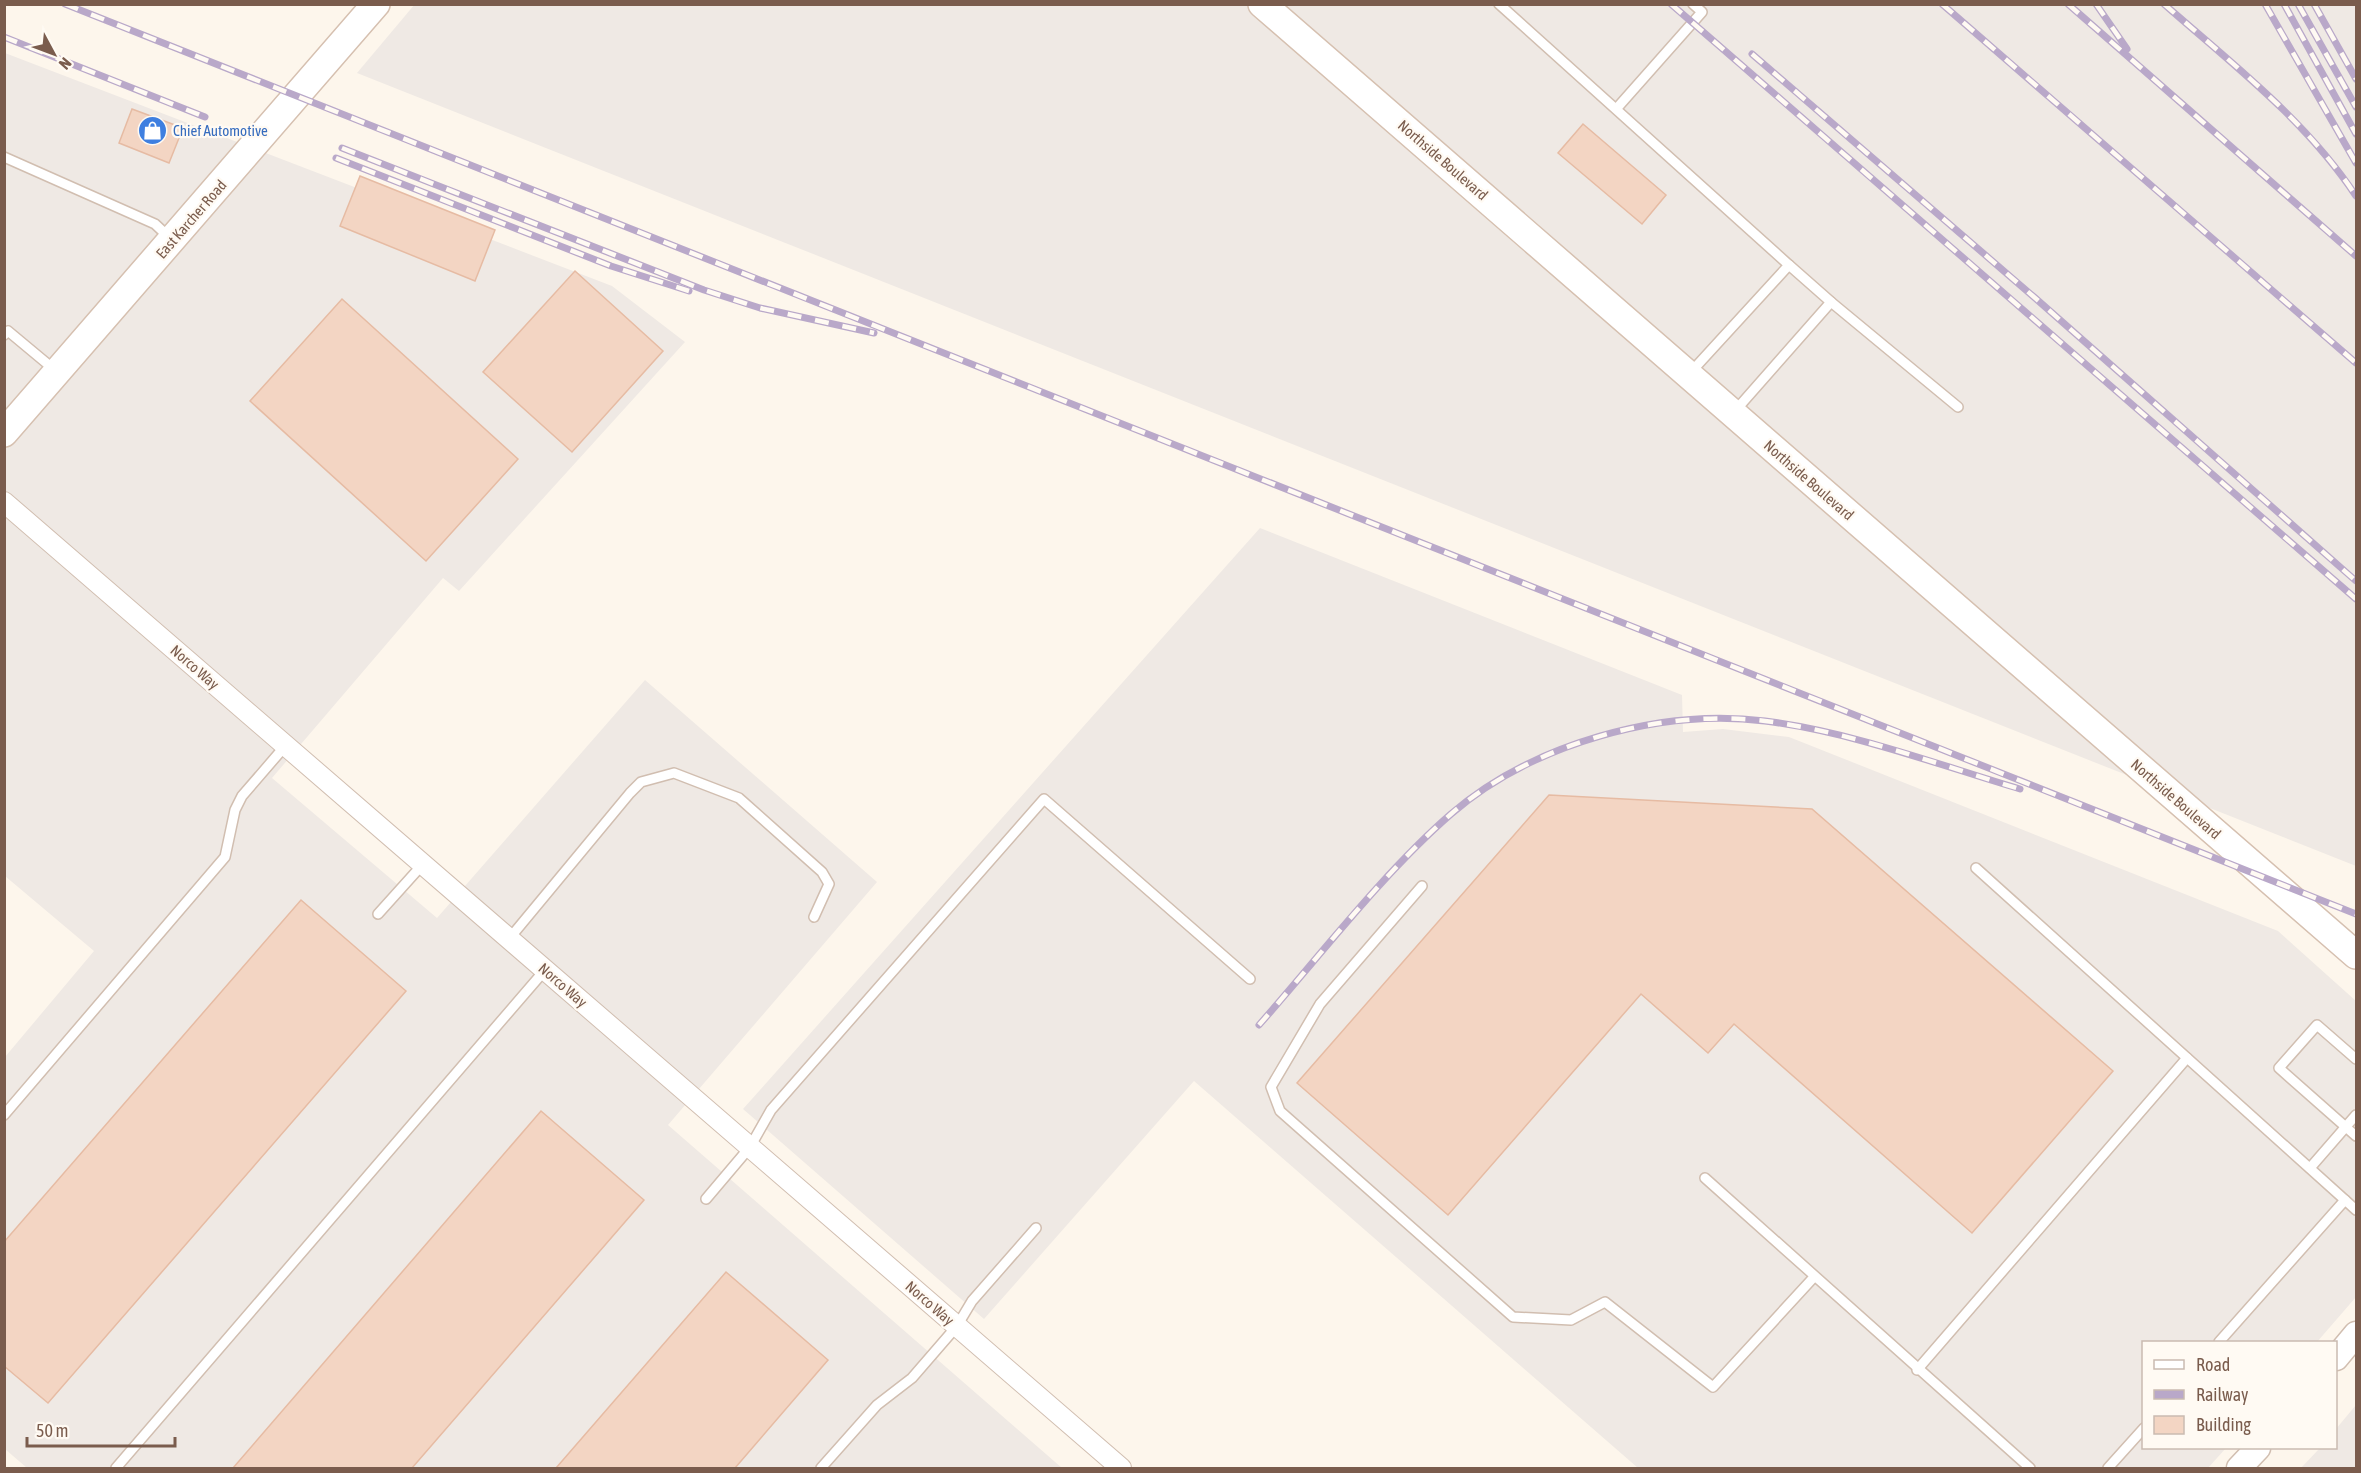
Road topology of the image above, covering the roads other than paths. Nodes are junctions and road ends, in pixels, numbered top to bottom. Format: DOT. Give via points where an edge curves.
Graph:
graph roads {
  1 [pos="376,4"];
  2 [pos="1262,4"];
  3 [pos="1499,4"];
  4 [pos="1694,4"];
  5 [pos="1706,8"];
  6 [pos="1617,108"];
  7 [pos="4,157"];
  8 [pos="172,240"];
  9 [pos="1789,265"];
  10 [pos="1831,302"];
  11 [pos="6,330"];
  12 [pos="58,372"];
  13 [pos="1689,375"];
  14 [pos="1958,407"];
  15 [pos="1733,413"];
  16 [pos="4,433"];
  17 [pos="4,502"];
  18 [pos="286,745"];
  19 [pos="423,864"];
  20 [pos="1976,868"];
  21 [pos="1422,886"];
  22 [pos="378,914"];
  23 [pos="814,917"];
  24 [pos="509,939"];
  25 [pos="2356,955"];
  26 [pos="545,970"];
  27 [pos="1250,979"];
  28 [pos="2187,1058"];
  29 [pos="2356,1059"];
  30 [pos="4,1115"];
  31 [pos="2356,1115"];
  32 [pos="2346,1127"];
  33 [pos="2356,1136"];
  34 [pos="750,1147"];
  35 [pos="2310,1168"];
  36 [pos="1705,1178"];
  37 [pos="706,1199"];
  38 [pos="2345,1200"];
  39 [pos="2356,1210"];
  40 [pos="1036,1228"];
  41 [pos="1814,1277"];
  42 [pos="957,1326"];
  43 [pos="2356,1334"];
  44 [pos="2220,1341"];
  45 [pos="2337,1357"];
  46 [pos="1917,1370"];
  47 [pos="2142,1430"];
  48 [pos="2257,1449"];
  49 [pos="116,1468"];
  50 [pos="821,1468"];
  51 [pos="1121,1468"];
  52 [pos="2030,1468"];
  53 [pos="2108,1468"];
  54 [pos="2239,1468"];
  1 -- 8 [label="main road, East Karcher Road"];
  2 -- 13 [label="main road, Northside Boulevard"];
  3 -- 6 [label="lane"];
  4 -- 5 [label="lane"];
  5 -- 6 [label="lane"];
  6 -- 9 [label="lane"];
  7 -- 8 [label="lane" via="154,224"];
  8 -- 12 [label="main road, East Karcher Road"];
  9 -- 10 [label="lane"];
  9 -- 13 [label="lane"];
  10 -- 14 [label="lane"];
  10 -- 15 [label="lane"];
  11 -- 12 [label="lane"];
  12 -- 16 [label="main road, East Karcher Road"];
  13 -- 15 [label="main road, Northside Boulevard"];
  15 -- 25 [label="main road, Northside Boulevard"];
  17 -- 18 [label="street, Norco Way"];
  18 -- 19 [label="street, Norco Way"];
  18 -- 30 [label="lane" via="242,796 225,857"];
  19 -- 22 [label="lane"];
  19 -- 24 [label="street, Norco Way"];
  20 -- 28 [label="lane"];
  21 -- 41 [label="lane" via="1320,1004 1270,1087 1280,1111 1513,1317 1571,1320 1605,1302 1713,1388"];
  23 -- 24 [label="lane" via="829,884 822,872 739,798 674,774 641,782 630,793"];
  24 -- 26 [label="street, Norco Way"];
  26 -- 34 [label="street, Norco Way"];
  26 -- 49 [label="lane"];
  27 -- 34 [label="lane" via="1044,799 771,1110"];
  28 -- 35 [label="lane"];
  28 -- 46 [label="lane"];
  29 -- 32 [label="lane" via="2317,1025 2279,1068"];
  31 -- 32 [label="lane"];
  32 -- 33 [label="lane"];
  32 -- 35 [label="lane"];
  34 -- 37 [label="lane"];
  34 -- 42 [label="street, Norco Way"];
  35 -- 38 [label="lane"];
  36 -- 41 [label="lane"];
  38 -- 39 [label="lane"];
  38 -- 44 [label="lane"];
  40 -- 42 [label="lane" via="972,1301"];
  41 -- 46 [label="lane"];
  42 -- 50 [label="lane" via="912,1378 878,1405"];
  42 -- 51 [label="street, Norco Way"];
  43 -- 45 [label="street"];
  46 -- 52 [label="lane"];
  47 -- 53 [label="lane"];
  48 -- 54 [label="street"];
}
